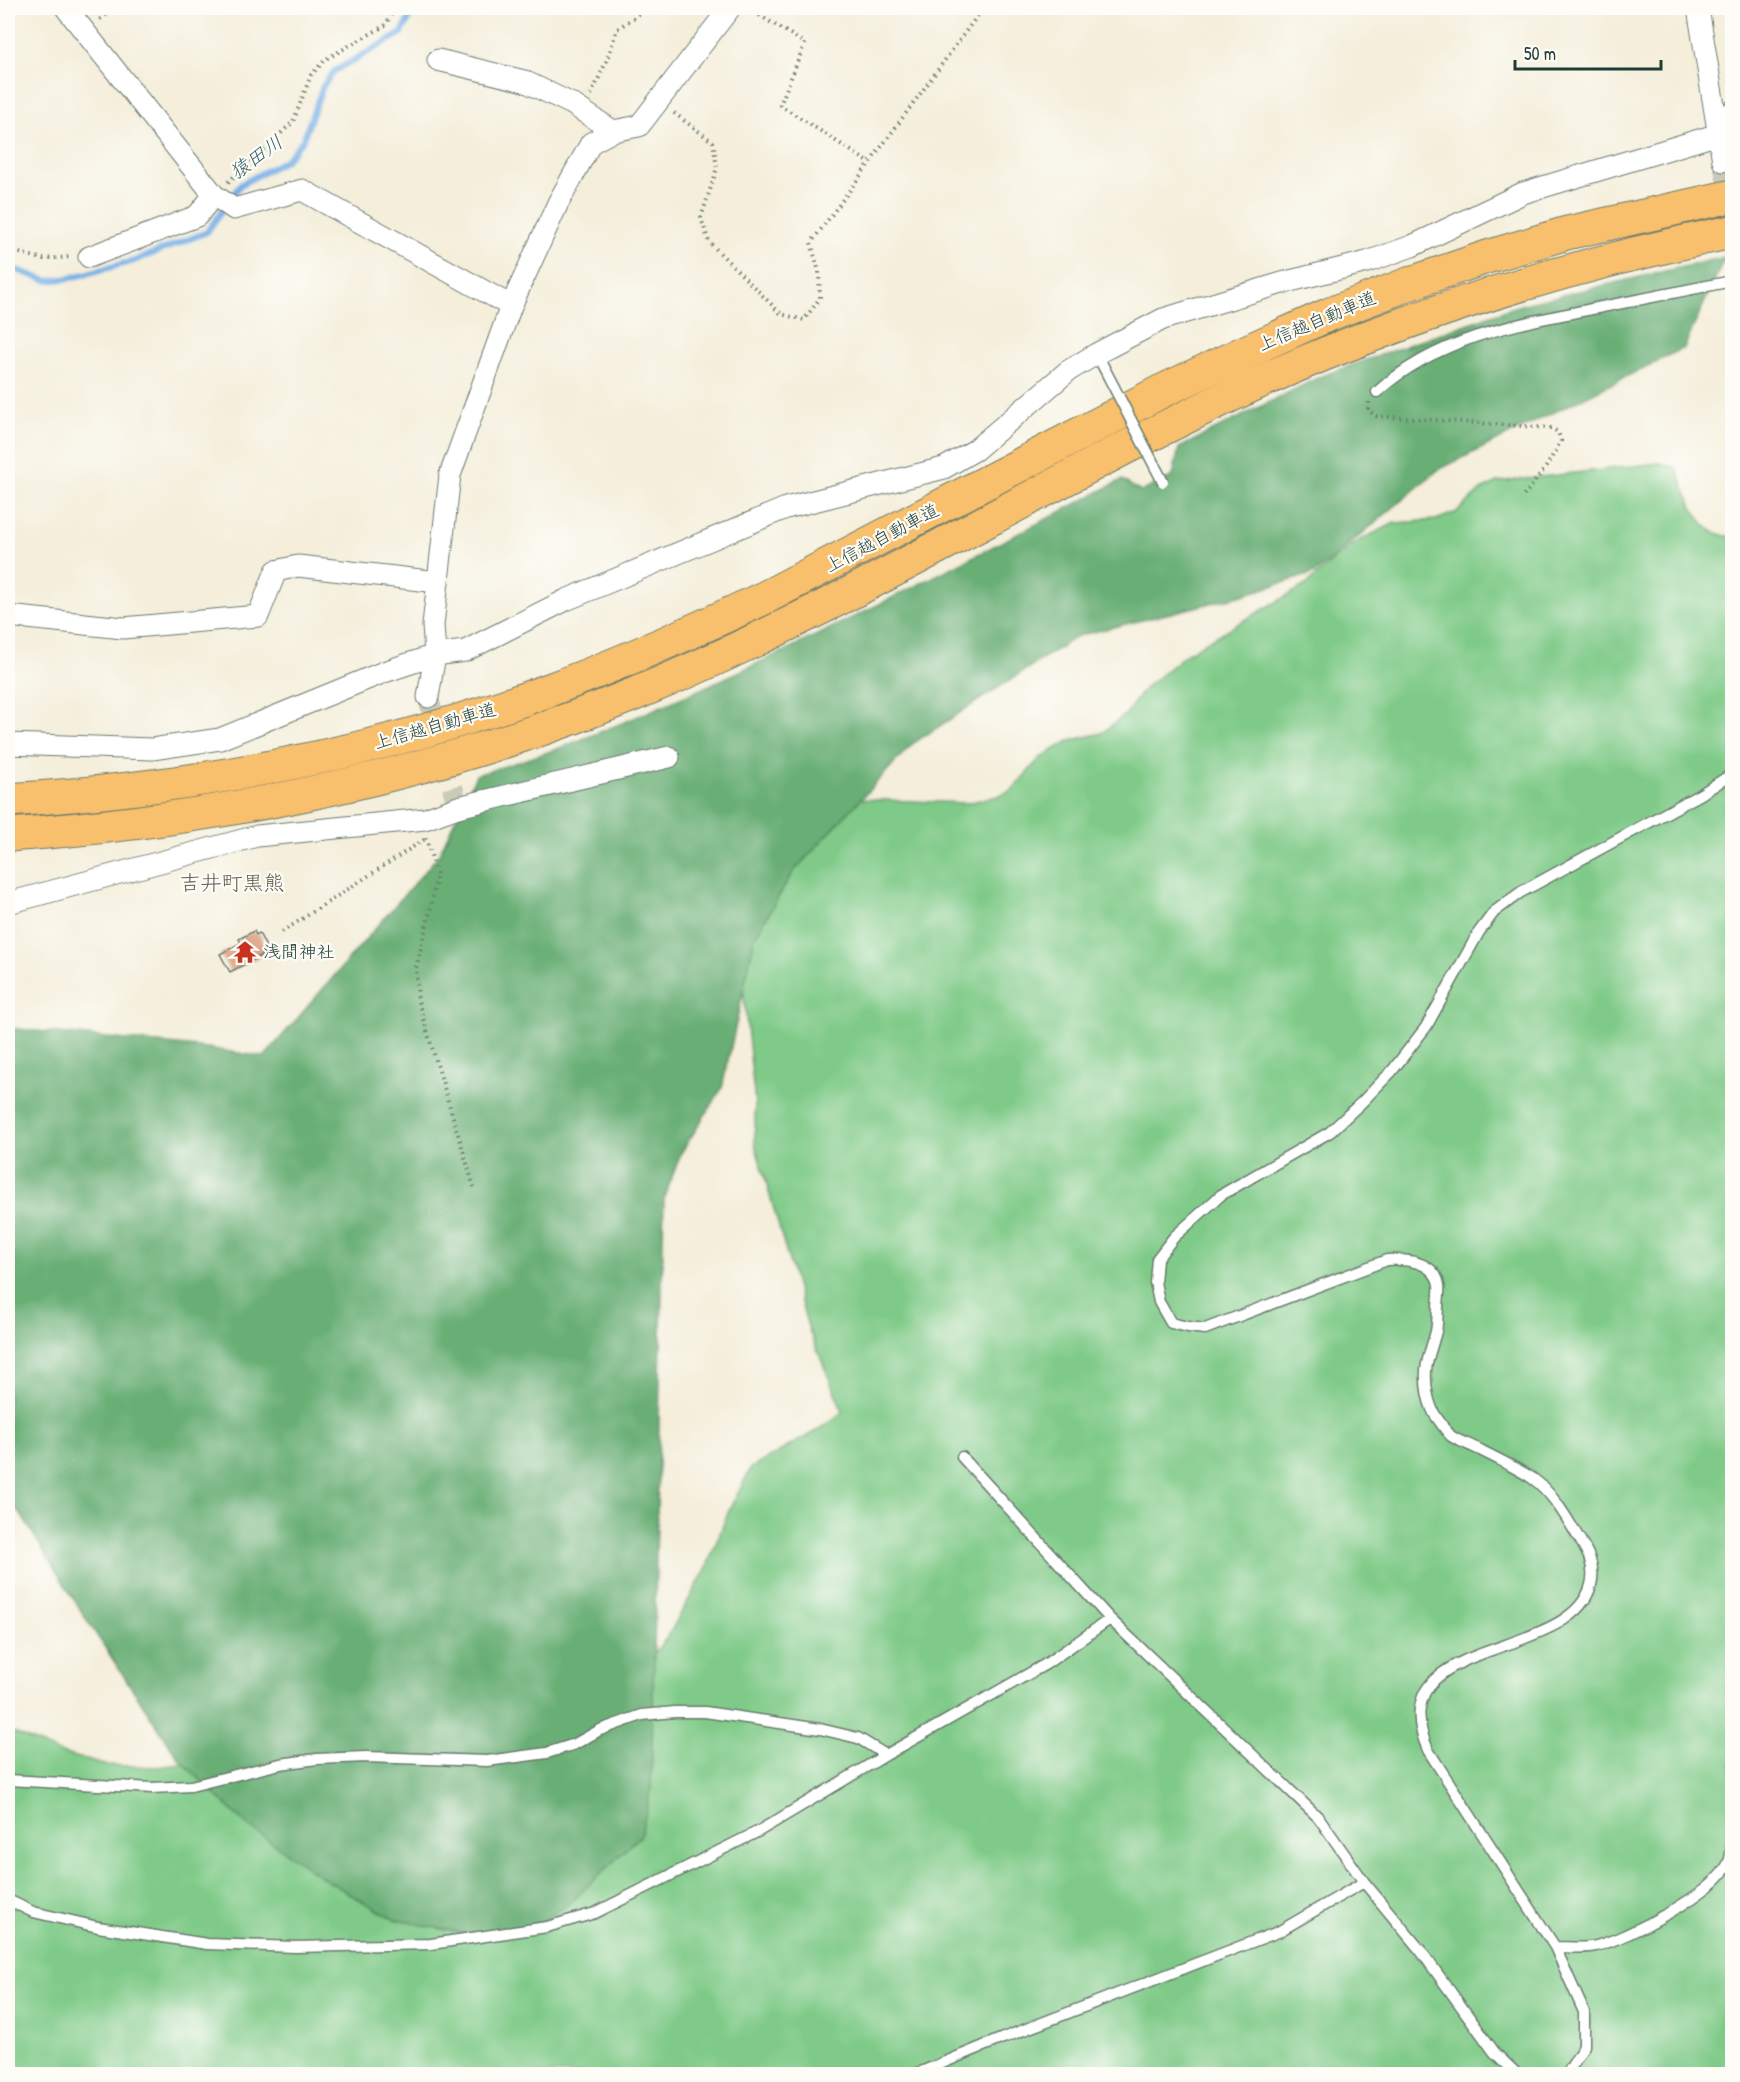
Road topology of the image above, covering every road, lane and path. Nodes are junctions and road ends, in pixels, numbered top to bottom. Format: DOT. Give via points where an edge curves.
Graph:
graph roads {
  1 [pos="66,8"];
  2 [pos="394,8"];
  3 [pos="648,8"];
  4 [pos="730,8"];
  5 [pos="746,8"];
  6 [pos="983,8"];
  7 [pos="1698,8"];
  8 [pos="438,60"];
  9 [pos="658,102"];
  10 [pos="584,112"];
  11 [pos="1725,122"];
  12 [pos="613,132"];
  13 [pos="1723,161"];
  14 [pos="870,163"];
  15 [pos="214,195"];
  16 [pos="1732,196"];
  17 [pos="1732,232"];
  18 [pos="8,250"];
  19 [pos="89,257"];
  20 [pos="1732,282"];
  21 [pos="511,306"];
  22 [pos="1099,359"];
  23 [pos="1377,392"];
  24 [pos="1163,482"];
  25 [pos="1522,498"];
  26 [pos="438,582"];
  27 [pos="8,616"];
  28 [pos="435,655"];
  29 [pos="428,698"];
  30 [pos="8,744"];
  31 [pos="669,757"];
  32 [pos="1732,774"];
  33 [pos="8,800"];
  34 [pos="426,828"];
  35 [pos="8,835"];
  36 [pos="8,903"];
  37 [pos="282,932"];
  38 [pos="474,1187"];
  39 [pos="962,1457"];
  40 [pos="1110,1619"];
  41 [pos="886,1755"];
  42 [pos="8,1780"];
  43 [pos="1732,1827"];
  44 [pos="1364,1882"];
  45 [pos="8,1900"];
  46 [pos="1555,1947"];
  47 [pos="916,2074"];
  48 [pos="1517,2074"];
  49 [pos="1567,2074"];
  1 -- 15 [label="street"];
  2 -- 15 [label="path" via="386,25 326,59 311,75 293,122"];
  3 -- 10 [label="path" via="617,30"];
  4 -- 9 [label="street"];
  5 -- 14 [label="path" via="805,43 780,105"];
  6 -- 14 [label="path"];
  7 -- 11 [label="street"];
  8 -- 10 [label="street" via="524,81"];
  9 -- 12 [label="street" via="639,126"];
  9 -- 14 [label="path" via="713,142 717,168 701,218 709,243 781,314 804,320 820,298 819,272 811,243"];
  10 -- 12 [label="street"];
  11 -- 13 [label="street"];
  11 -- 22 [label="street" via="1523,193 1412,246 1367,262 1163,319"];
  12 -- 21 [label="street" via="591,143 558,203"];
  15 -- 19 [label="street" via="197,216"];
  15 -- 21 [label="street" via="234,209 302,190"];
  16 -- 33 [label="highway, 上信越自動車道" via="1567,233 1330,314 1162,392 766,597 547,691 469,717 317,758 238,774"];
  17 -- 35 [label="highway, 上信越自動車道" via="1646,250 1502,289 1420,317 1259,382 785,626 638,693 562,722 476,751 322,792 153,821"];
  18 -- 19 [label="path" via="43,259"];
  20 -- 23 [label="lane" via="1515,324 1434,352"];
  21 -- 26 [label="street" via="450,474"];
  22 -- 24 [label="lane, bridge"];
  22 -- 28 [label="street" via="1068,371 975,450 944,468 786,508 566,600 465,651"];
  23 -- 25 [label="path" via="1369,401 1368,410 1376,416 1551,428 1558,432 1561,441"];
  26 -- 27 [label="street" via="298,566 276,571 258,616 123,628"];
  26 -- 28 [label="street" via="433,625"];
  28 -- 29 [label="street"];
  28 -- 30 [label="street" via="220,739 152,749"];
  31 -- 34 [label="street" via="458,807"];
  32 -- 46 [label="lane" via="1521,892 1494,912 1426,1027 1362,1102 1330,1132 1221,1195 1174,1237 1157,1259 1155,1282 1159,1302 1172,1323 1205,1329 1387,1260 1420,1263 1439,1284 1436,1331 1426,1369 1427,1395 1435,1415 1451,1436 1533,1479 1558,1506 1590,1555 1591,1584 1575,1612 1547,1629 1472,1656 1444,1672 1425,1693 1421,1710 1422,1736 1428,1750"];
  34 -- 36 [label="street" via="257,836"];
  34 -- 37 [label="path"];
  34 -- 38 [label="path" via="437,874 416,968 418,1001"];
  39 -- 40 [label="lane"];
  40 -- 41 [label="lane" via="1046,1664"];
  40 -- 44 [label="lane" via="1319,1818"];
  41 -- 42 [label="lane" via="858,1738 820,1730 705,1712 675,1712 642,1715 547,1753 487,1761 317,1759 191,1786 152,1788"];
  41 -- 45 [label="lane" via="759,1830 595,1913 503,1935 368,1947 207,1944 98,1927 33,1912"];
  43 -- 46 [label="lane" via="1729,1863 1696,1894 1623,1938 1593,1947"];
  44 -- 47 [label="lane" via="1278,1932"];
  44 -- 48 [label="lane" via="1496,2053"];
  46 -- 49 [label="lane" via="1584,2012 1584,2046"];
}
